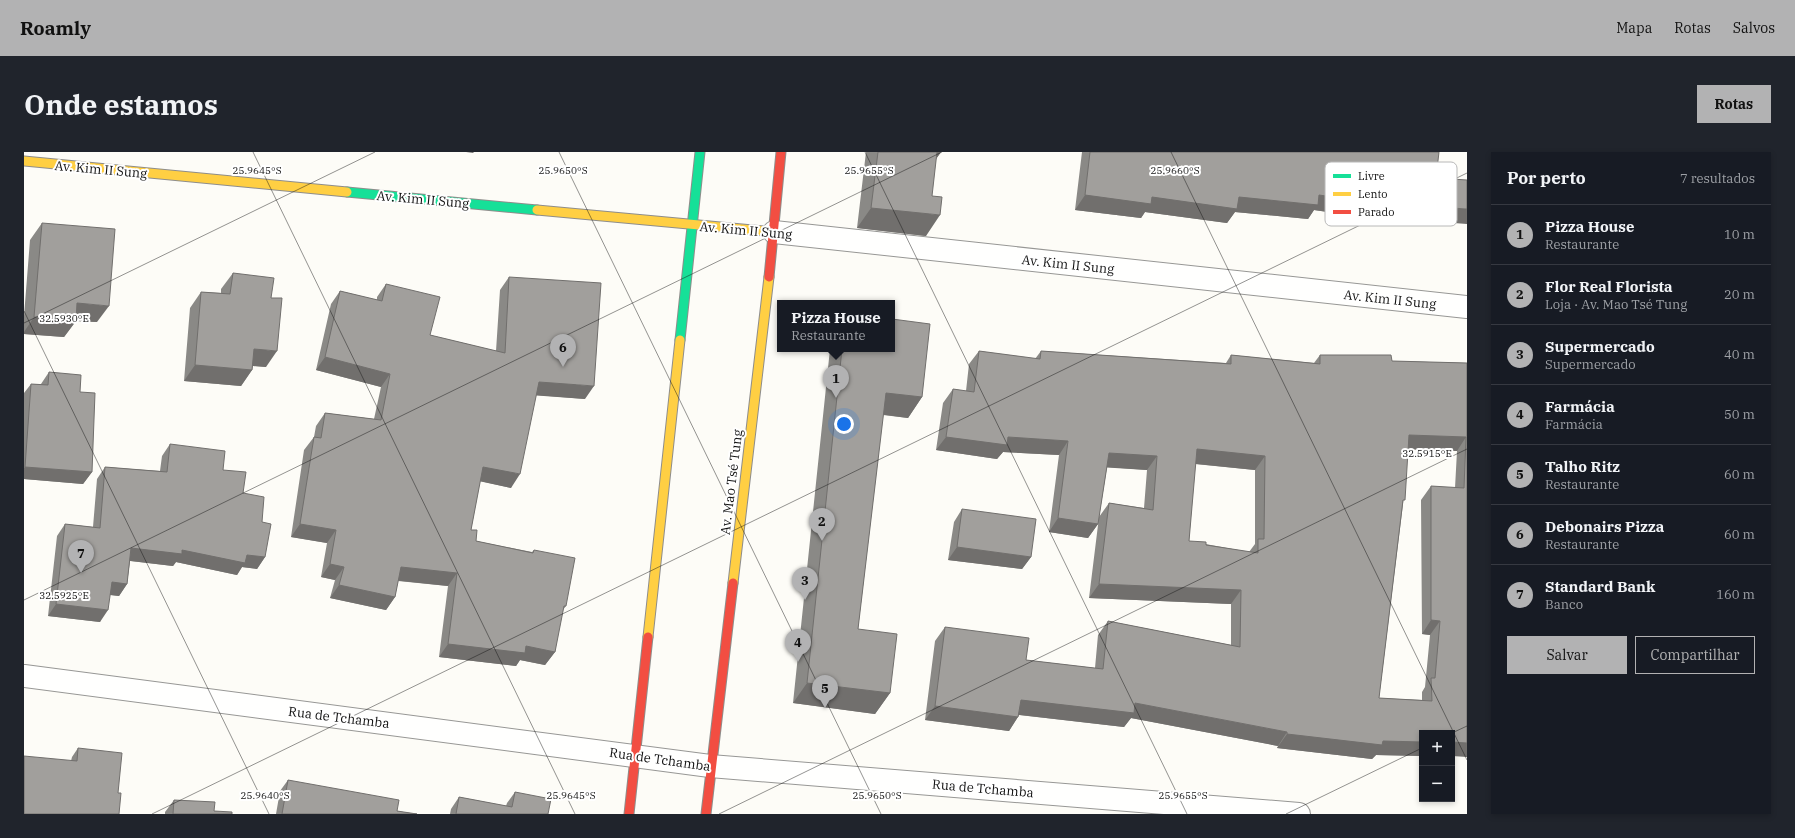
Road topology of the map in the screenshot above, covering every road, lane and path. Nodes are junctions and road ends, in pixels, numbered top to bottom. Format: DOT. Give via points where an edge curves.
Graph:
graph roads {
  1 [pos="700,152"];
  2 [pos="781,152"];
  3 [pos="24,161"];
  4 [pos="693,225"];
  5 [pos="774,232"];
  6 [pos="1467,307"];
  7 [pos="24,676"];
  8 [pos="634,756"];
  9 [pos="710,766"];
  10 [pos="629,814"];
  11 [pos="706,814"];
  12 [pos="1299,814"];
  1 -- 4 [label="main road"];
  2 -- 5 [label="main road, Av. Mao Tsé Tung"];
  3 -- 4 [label="main road, Av. Kim II Sung"];
  4 -- 5 [label="main road, Av. Kim II Sung"];
  4 -- 8 [label="main road"];
  5 -- 6 [label="street, Av. Kim II Sung"];
  5 -- 9 [label="main road, Av. Mao Tsé Tung"];
  7 -- 8 [label="street, Rua de Tchamba"];
  8 -- 9 [label="street, Rua de Tchamba"];
  8 -- 10 [label="main road"];
  9 -- 11 [label="main road, Av. Mao Tsé Tung"];
  9 -- 12 [label="street, Rua de Tchamba"];
}
